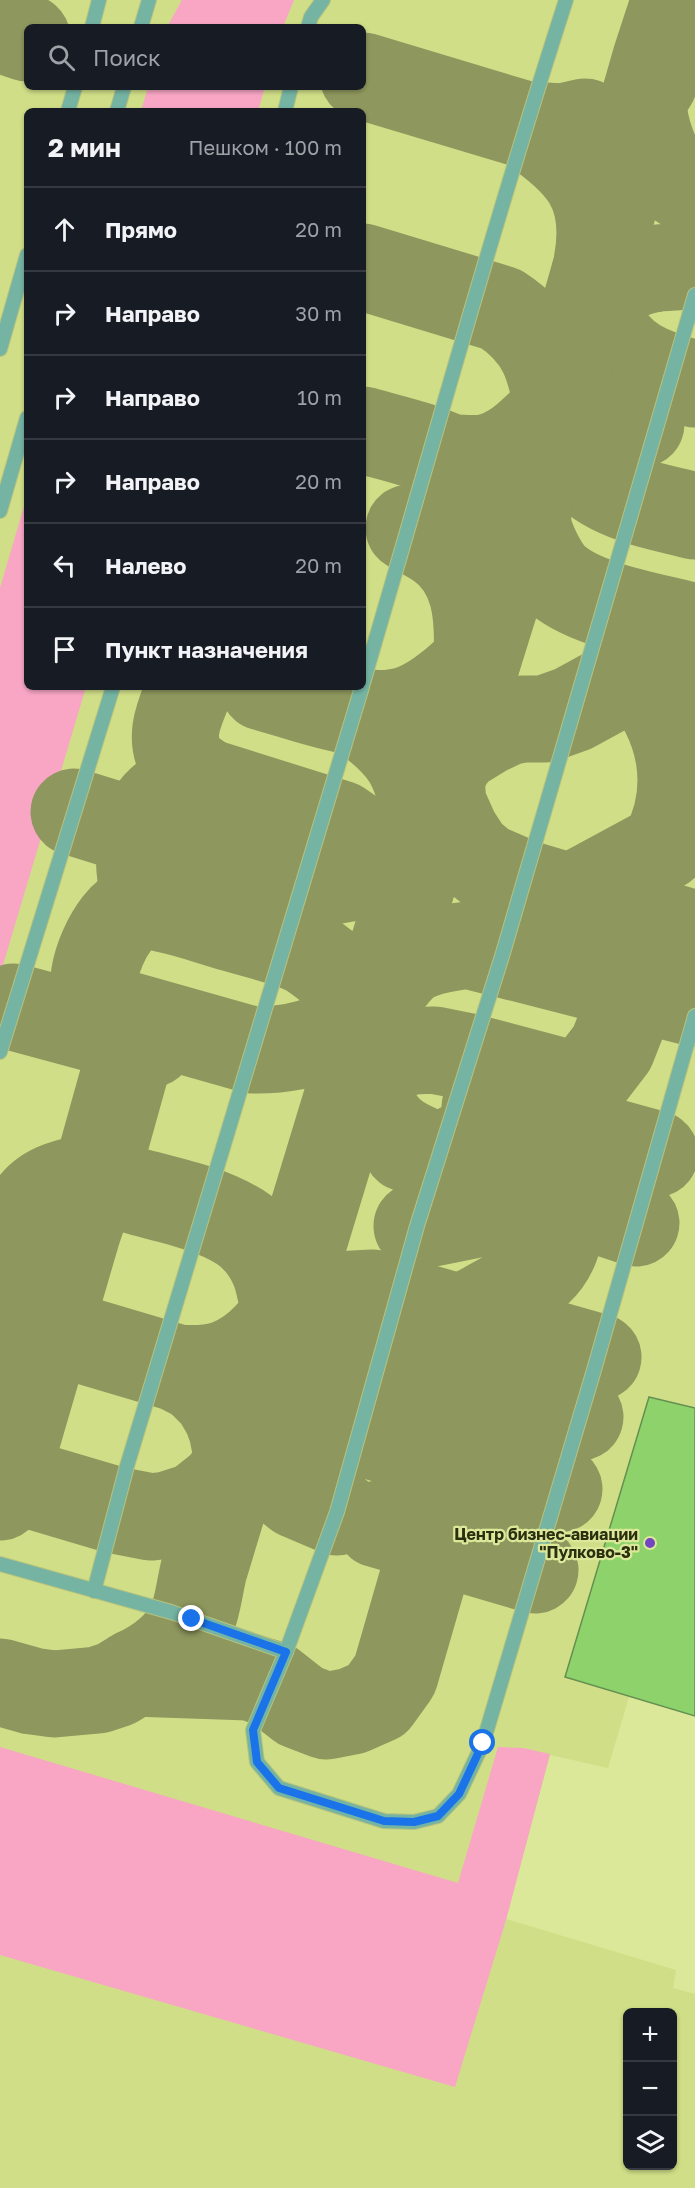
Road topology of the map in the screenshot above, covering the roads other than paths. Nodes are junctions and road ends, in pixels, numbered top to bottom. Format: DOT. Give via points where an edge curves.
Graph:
graph roads {
  1 [pos="99,0"];
  2 [pos="149,0"];
  3 [pos="323,0"];
  4 [pos="566,0"];
  5 [pos="93,24"];
  6 [pos="142,24"];
  7 [pos="309,24"];
  8 [pos="74,90"];
  9 [pos="123,90"];
  10 [pos="290,90"];
  11 [pos="69,108"];
  12 [pos="118,108"];
  13 [pos="286,108"];
  14 [pos="24,265"];
  15 [pos="695,295"];
  16 [pos="0,349"];
  17 [pos="24,428"];
  18 [pos="0,511"];
  19 [pos="366,671"];
  20 [pos="112,690"];
  21 [pos="360,690"];
  22 [pos="695,1016"];
  23 [pos="0,1052"];
  24 [pos="0,1564"];
  25 [pos="94,1591"];
  26 [pos="286,1652"];
  1 -- 5 [label="lane"];
  2 -- 6 [label="lane"];
  3 -- 7 [label="lane"];
  4 -- 19 [label="lane" via="483,267"];
  8 -- 11 [label="lane"];
  9 -- 12 [label="lane"];
  10 -- 13 [label="lane"];
  14 -- 16 [label="lane"];
  15 -- 26 [label="lane" via="503,953 420,1216 337,1512"];
  17 -- 18 [label="lane"];
  20 -- 23 [label="lane"];
  21 -- 25 [label="lane" via="127,1466"];
  22 -- 26 [label="lane" via="483,1743 459,1794 438,1816 414,1822 384,1821 279,1788 257,1762 253,1730"];
  24 -- 25 [label="lane"];
  25 -- 26 [label="lane" via="171,1612"];
}
